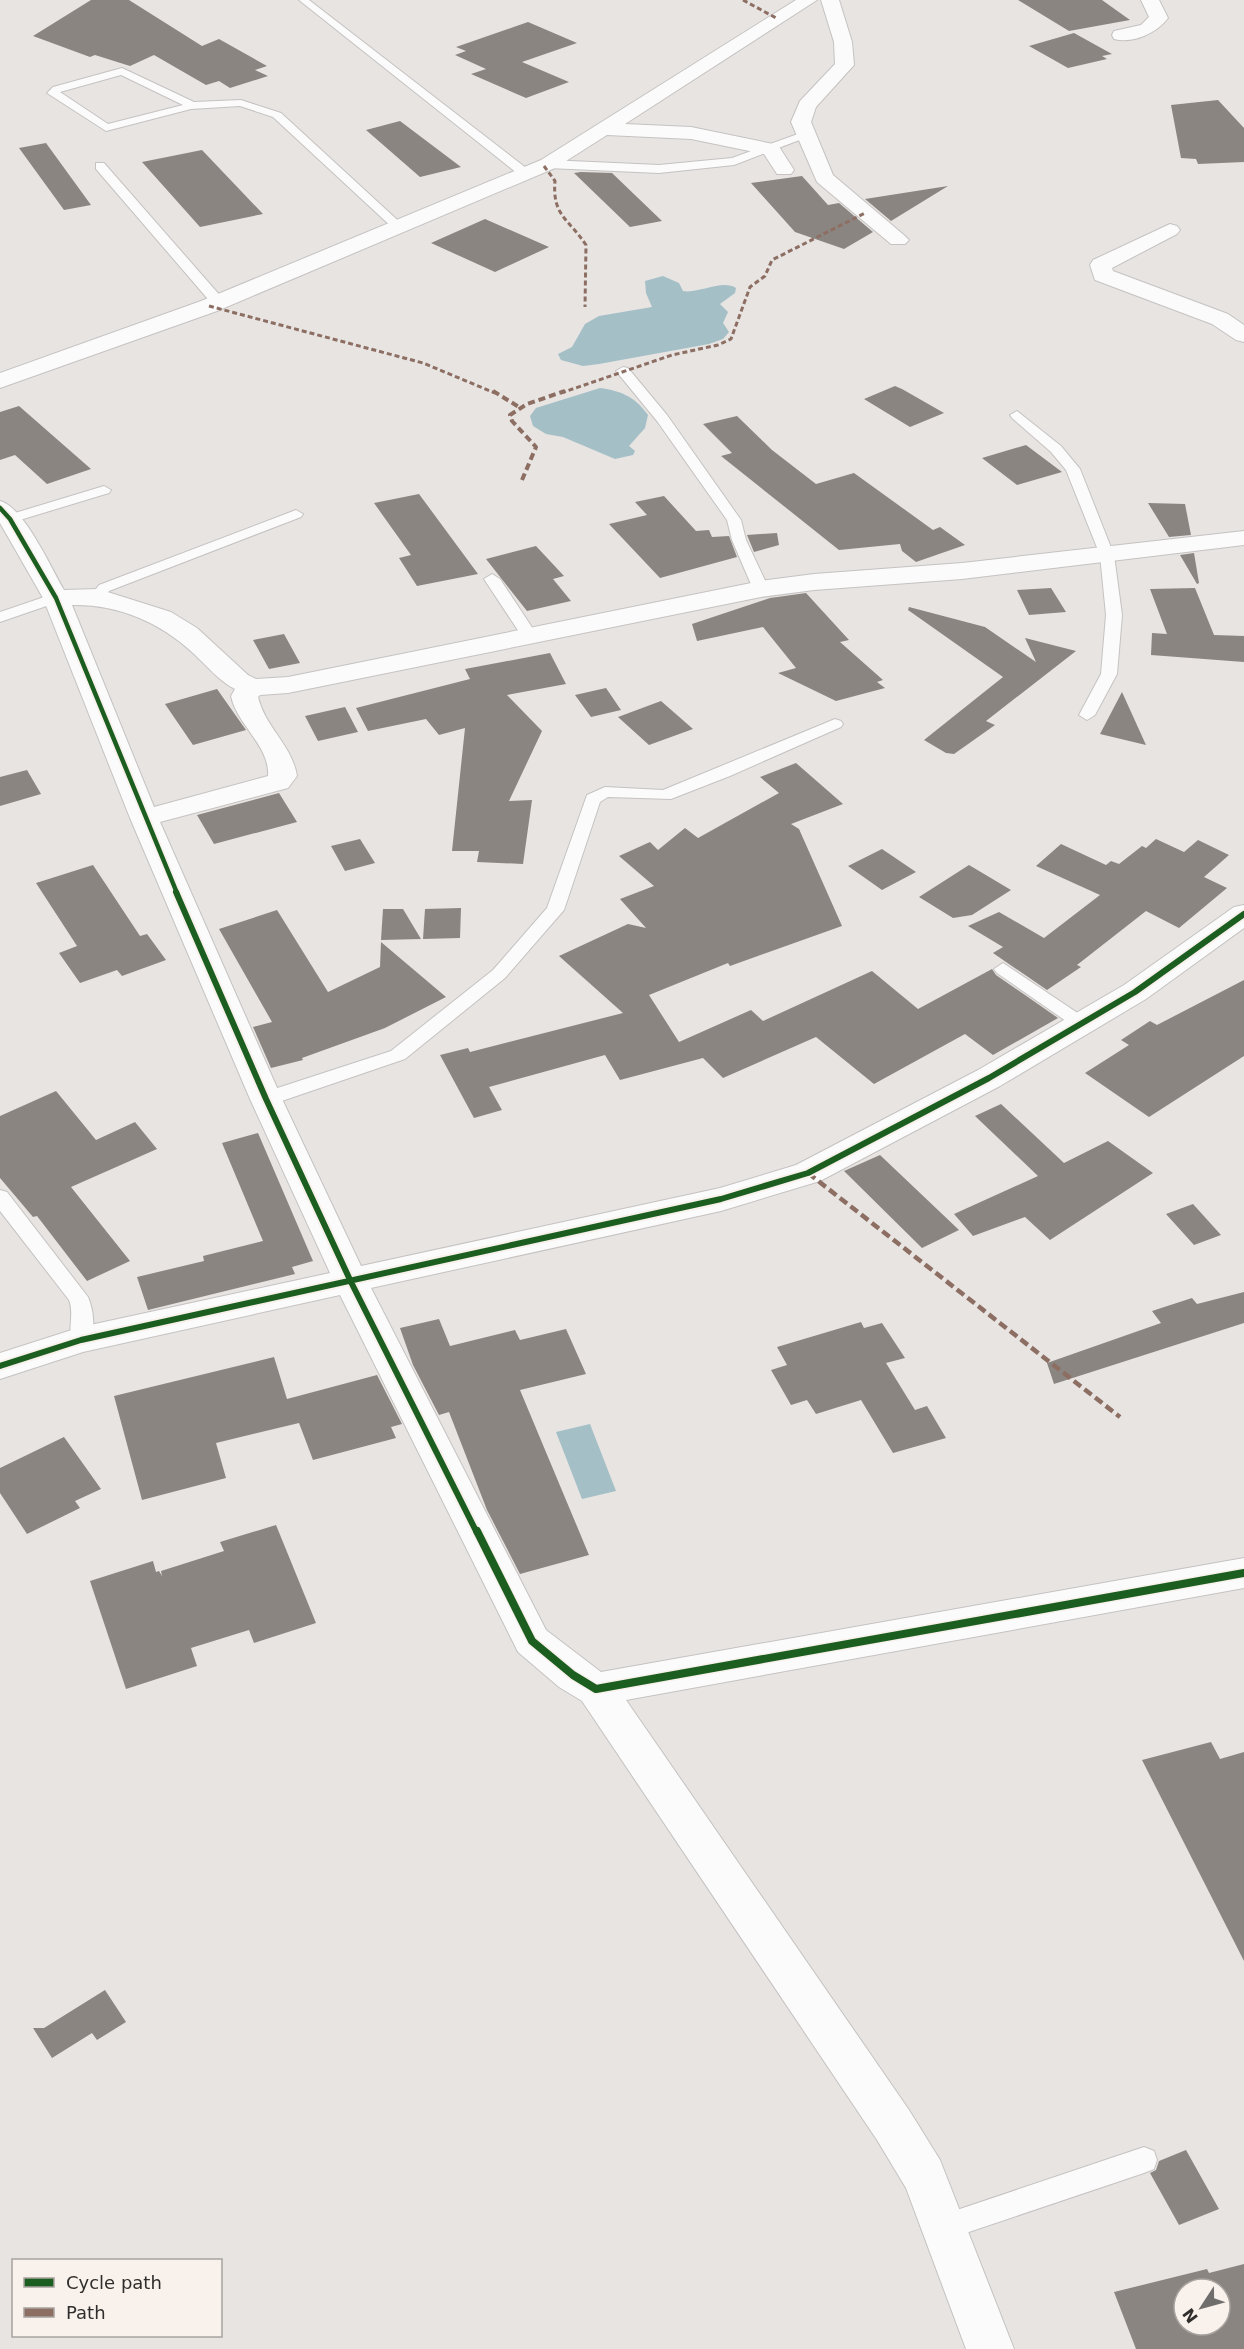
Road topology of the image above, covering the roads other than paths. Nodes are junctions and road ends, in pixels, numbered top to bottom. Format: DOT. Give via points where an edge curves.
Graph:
graph roads {
  1 [pos="830,0"];
  2 [pos="1150,0"];
  3 [pos="304,1"];
  4 [pos="801,2"];
  5 [pos="1121,35"];
  6 [pos="191,106"];
  7 [pos="604,129"];
  8 [pos="806,134"];
  9 [pos="771,149"];
  10 [pos="548,164"];
  11 [pos="100,166"];
  12 [pos="784,170"];
  13 [pos="526,174"];
  14 [pos="399,227"];
  15 [pos="1170,230"];
  16 [pos="898,240"];
  17 [pos="218,302"];
  18 [pos="1244,334"];
  19 [pos="622,371"];
  20 [pos="1,379"];
  21 [pos="1017,415"];
  22 [pos="104,490"];
  23 [pos="5,513"];
  24 [pos="296,514"];
  25 [pos="1244,538"];
  26 [pos="1107,555"];
  27 [pos="492,579"];
  28 [pos="761,589"];
  29 [pos="98,597"];
  30 [pos="56,598"];
  31 [pos="0,617"];
  32 [pos="531,638"];
  33 [pos="252,687"];
  34 [pos="1087,715"];
  35 [pos="835,723"];
  36 [pos="144,818"];
  37 [pos="1244,914"];
  38 [pos="1003,969"];
  39 [pos="1082,1024"];
  40 [pos="266,1099"];
  41 [pos="0,1197"];
  42 [pos="351,1282"];
  43 [pos="81,1340"];
  44 [pos="0,1366"];
  45 [pos="1244,1573"];
  46 [pos="596,1689"];
  47 [pos="1144,2160"];
  48 [pos="945,2227"];
  49 [pos="990,2349"];
  1 -- 8 [label="street" via="843,42 845,65 807,105 801,122"];
  2 -- 5 [label="street" via="1159,18 1147,29"];
  3 -- 13 [label="lane"];
  4 -- 7 [label="street"];
  6 -- 6 [label="lane" via="106,128 53,93 122,71"];
  6 -- 14 [label="lane" via="241,103 277,115"];
  7 -- 9 [label="street" via="691,133"];
  7 -- 10 [label="street"];
  8 -- 9 [label="lane"];
  8 -- 16 [label="street" via="824,178"];
  9 -- 10 [label="lane" via="734,160 659,169"];
  9 -- 12 [label="street"];
  10 -- 13 [label="street"];
  11 -- 17 [label="lane"];
  13 -- 14 [label="street"];
  14 -- 17 [label="street"];
  15 -- 18 [label="street" via="1101,265 1103,275 1220,319"];
  17 -- 20 [label="street"];
  19 -- 28 [label="lane" via="662,418 734,520"];
  21 -- 26 [label="lane" via="1073,468"];
  22 -- 23 [label="lane"];
  23 -- 30 [label="street"];
  24 -- 29 [label="lane" via="105,588"];
  25 -- 26 [label="street"];
  26 -- 28 [label="street"];
  26 -- 34 [label="lane" via="1114,615 1109,674"];
  27 -- 32 [label="lane"];
  28 -- 32 [label="street"];
  29 -- 30 [label="street"];
  29 -- 33 [label="street" via="162,617 188,634 239,681"];
  30 -- 31 [label="lane"];
  30 -- 36 [label="street"];
  32 -- 33 [label="street" via="288,686"];
  33 -- 36 [label="street" via="244,696 246,708 273,743 283,776 278,782"];
  35 -- 40 [label="lane" via="665,795 605,792 593,799 555,910 499,974 398,1055"];
  36 -- 40 [label="street"];
  37 -- 39 [label="street" via="1135,992"];
  38 -- 39 [label="lane"];
  39 -- 42 [label="street" via="989,1078 808,1173 721,1199"];
  40 -- 42 [label="street"];
  41 -- 43 [label="lane" via="78,1297 84,1309"];
  42 -- 43 [label="street"];
  42 -- 46 [label="street" via="532,1641"];
  43 -- 44 [label="street"];
  45 -- 46 [label="street"];
  46 -- 48 [label="street" via="893,2125 924,2176"];
  47 -- 48 [label="lane"];
  48 -- 49 [label="street"];
}
